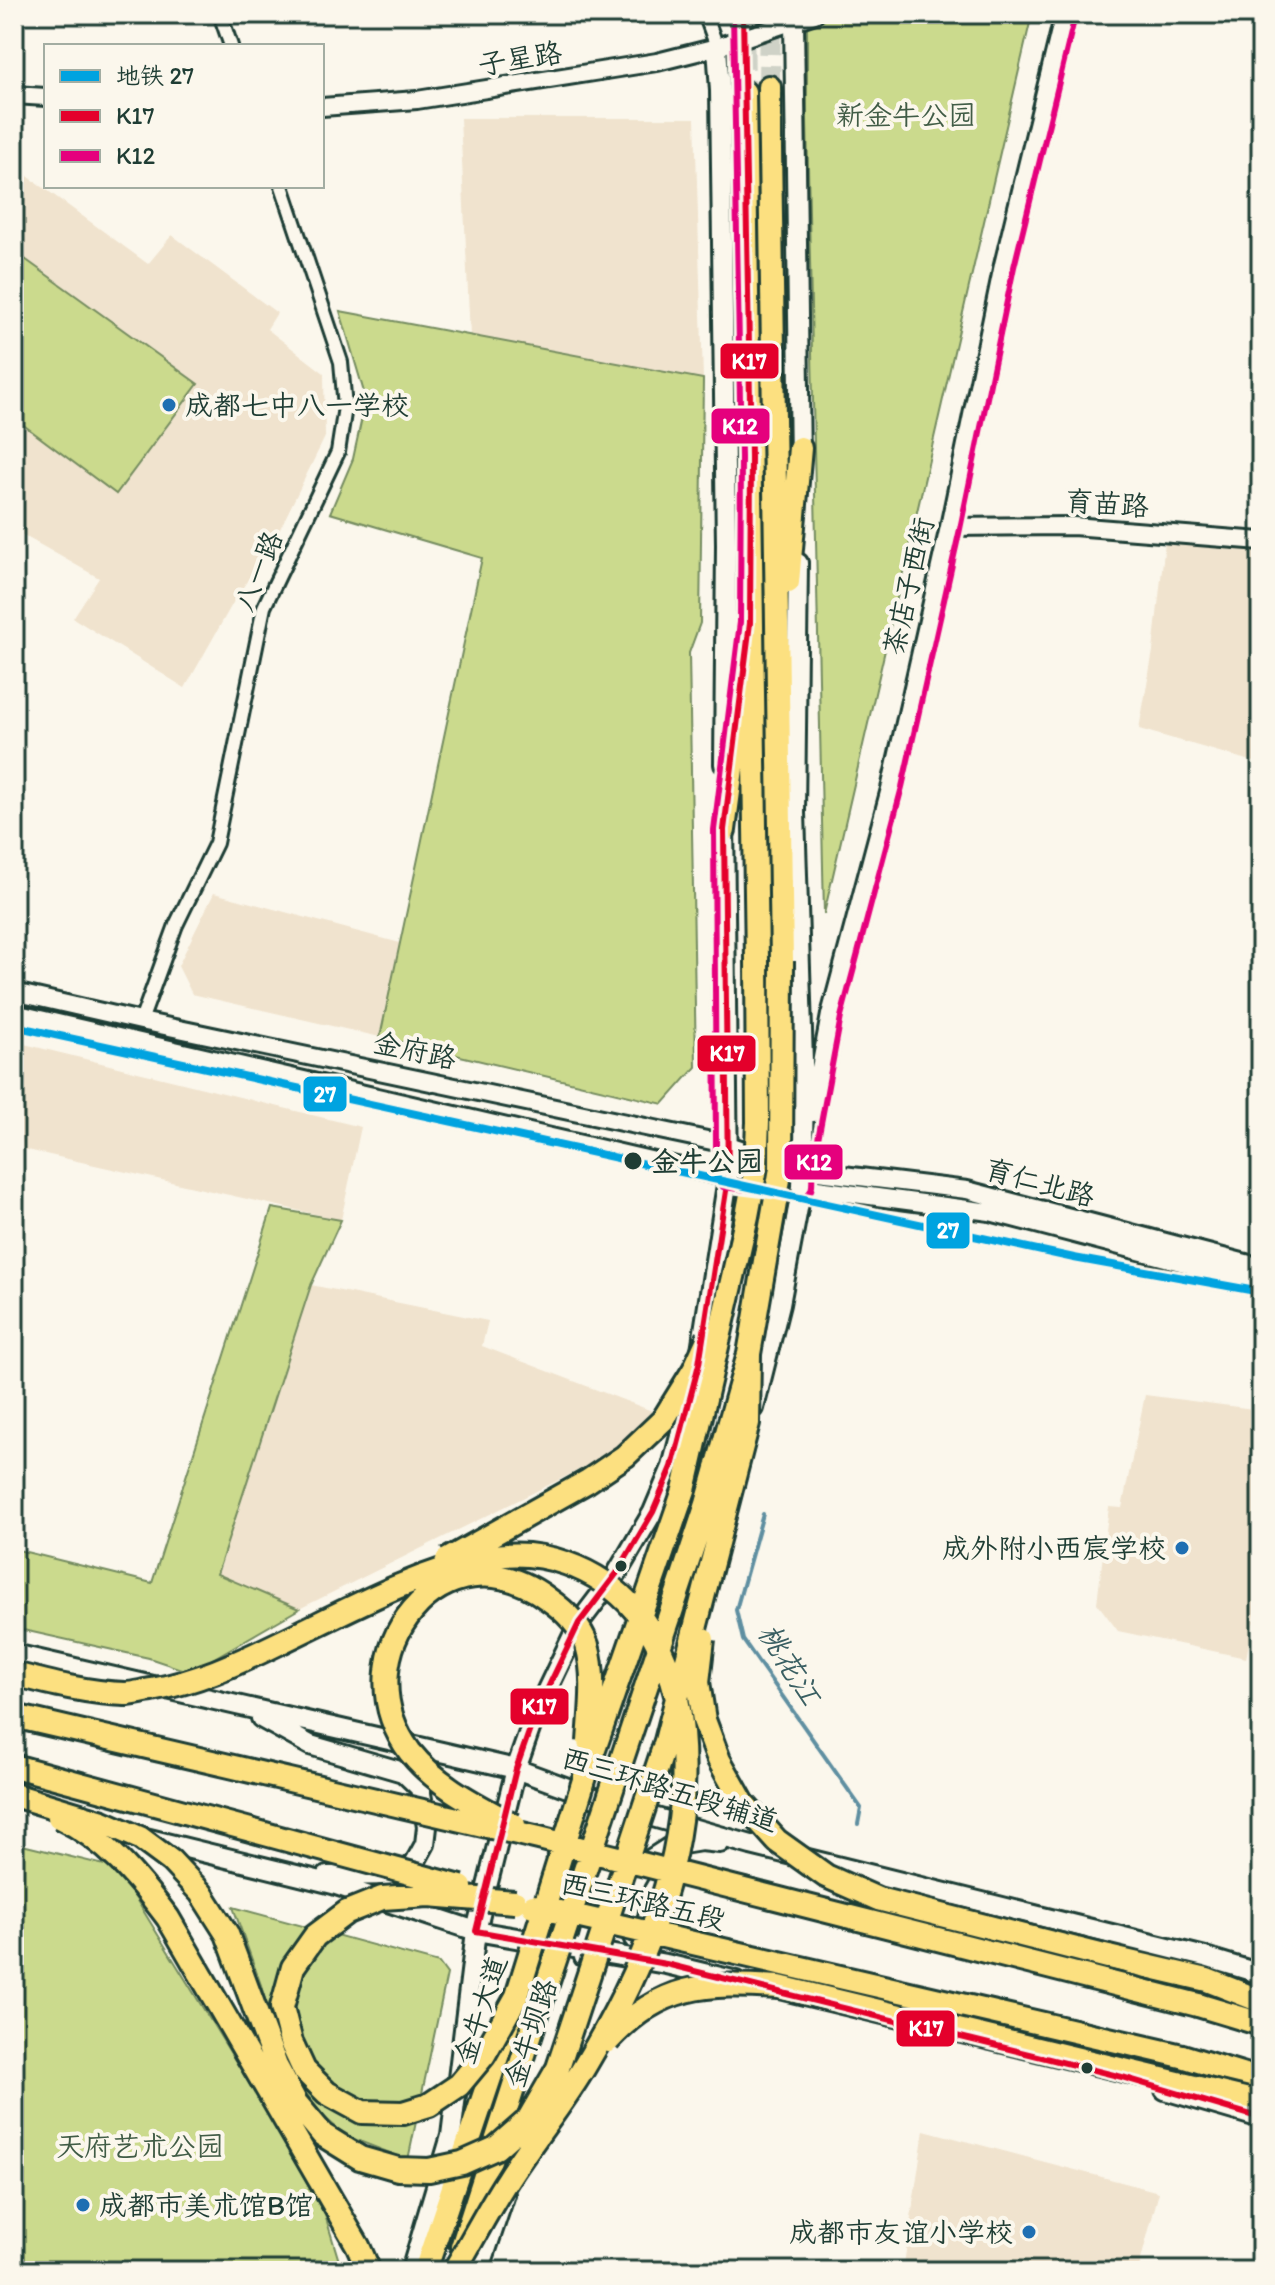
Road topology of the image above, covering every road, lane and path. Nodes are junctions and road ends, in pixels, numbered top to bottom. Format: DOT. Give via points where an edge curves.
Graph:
graph roads {
  1 [pos="220,14"];
  2 [pos="705,14"];
  3 [pos="815,14"];
  4 [pos="1065,14"];
  5 [pos="794,22"];
  6 [pos="230,44"];
  7 [pos="717,47"];
  8 [pos="769,87"];
  9 [pos="744,92"];
  10 [pos="14,95"];
  11 [pos="44,97"];
  12 [pos="324,107"];
  13 [pos="283,188"];
  14 [pos="800,448"];
  15 [pos="950,527"];
  16 [pos="1261,541"];
  17 [pos="750,623"];
  18 [pos="776,727"];
  19 [pos="724,830"];
  20 [pos="14,992"];
  21 [pos="14,1013"];
  22 [pos="141,1021"];
  23 [pos="726,1144"];
  24 [pos="728,1178"];
  25 [pos="802,1178"];
  26 [pos="1261,1267"];
  27 [pos="1261,1283"];
  28 [pos="728,1296"];
  29 [pos="749,1354"];
  30 [pos="710,1564"];
  31 [pos="413,1578"];
  32 [pos="14,1654"];
  33 [pos="14,1674"];
  34 [pos="244,1708"];
  35 [pos="14,1716"];
  36 [pos="647,1742"];
  37 [pos="14,1766"];
  38 [pos="588,1767"];
  39 [pos="516,1769"];
  40 [pos="16,1799"];
  41 [pos="625,1809"];
  42 [pos="539,1838"];
  43 [pos="751,1845"];
  44 [pos="300,1876"];
  45 [pos="515,1902"];
  46 [pos="476,1931"];
  47 [pos="586,1949"];
  48 [pos="666,1964"];
  49 [pos="1261,1974"];
  50 [pos="517,1996"];
  51 [pos="1261,2001"];
  52 [pos="1261,2024"];
  53 [pos="586,2066"];
  54 [pos="1261,2080"];
  55 [pos="1261,2103"];
  56 [pos="1261,2118"];
  57 [pos="369,2271"];
  58 [pos="411,2271"];
  59 [pos="425,2271"];
  60 [pos="454,2271"];
  61 [pos="479,2271"];
  1 -- 6 [label="street"];
  2 -- 7 [label="street"];
  3 -- 5 [label="street, 子星路"];
  4 -- 15 [label="main road, 茶店子西街" via="1004,265"];
  5 -- 7 [label="street, 子星路"];
  5 -- 14 [label="main road"];
  7 -- 12 [label="street, 子星路" via="473,92"];
  7 -- 19 [label="main road, 金牛坝路" via="726,545"];
  8 -- 18 [label="highway"];
  9 -- 17 [label="highway"];
  10 -- 11 [label="street"];
  13 -- 22 [label="street, 八一路" via="341,362 345,407 338,452 264,607 216,843 176,925"];
  14 -- 18 [label="highway"];
  14 -- 25 [label="main road" via="795,813"];
  15 -- 16 [label="street, 育苗路" via="1073,526"];
  15 -- 25 [label="main road, 茶店子西街" via="892,785 831,1015"];
  17 -- 19 [label="highway"];
  17 -- 28 [label="highway, bridge" via="758,1122 756,1168"];
  18 -- 29 [label="highway, bridge" via="781,1168"];
  19 -- 23 [label="main road, 金牛坝路"];
  20 -- 22 [label="street, 金府路"];
  21 -- 24 [label="street, 金府路"];
  22 -- 23 [label="street, 金府路"];
  23 -- 24 [label="main road, 金牛坝路"];
  23 -- 25 [label="street, 金府路"];
  24 -- 25 [label="main road, 金府路"];
  24 -- 39 [label="main road, 金牛坝路" via="699,1364 672,1467 625,1561 579,1623"];
  25 -- 26 [label="street, 育仁北路" via="967,1190"];
  25 -- 27 [label="street" via="990,1212"];
  25 -- 36 [label="main road" via="780,1304 744,1445"];
  28 -- 31 [label="highway, bridge" via="694,1370 663,1420 625,1456"];
  28 -- 38 [label="highway, bridge" via="684,1490"];
  29 -- 30 [label="highway, bridge" via="748,1423"];
  29 -- 60 [label="highway, 金牛大道, bridge" via="707,1504"];
  30 -- 40 [label="highway, bridge" via="666,1741 558,2068 528,2120 496,2148 462,2163 398,2169 360,2158 323,2135 296,2103 276,2066 227,1934 201,1893 140,1838 103,1822"];
  30 -- 51 [label="highway, bridge" via="698,1682 704,1720 743,1803 777,1841 826,1876 878,1899 1207,1980"];
  31 -- 33 [label="highway, bridge" via="185,1684 127,1694"];
  31 -- 53 [label="highway, bridge" via="512,1555 567,1563 624,1597 649,1627 667,1663 680,1708 685,1762 670,1878 635,1974"];
  32 -- 34 [label="main road, 西三环路五段辅道"];
  34 -- 39 [label="main road, 西三环路五段辅道"];
  34 -- 44 [label="main road" via="310,1745 403,1772 420,1788 427,1827 414,1864 397,1875"];
  35 -- 42 [label="highway, 西三环路五段, bridge"];
  36 -- 41 [label="street"];
  37 -- 45 [label="highway, 西三环路五段, bridge"];
  38 -- 42 [label="highway, bridge" via="593,1680 586,1643 568,1613 537,1590 507,1578 474,1575 444,1583 418,1602 390,1652 385,1685 390,1716 410,1751 432,1775"];
  38 -- 50 [label="highway, 金牛大道, bridge"];
  39 -- 41 [label="main road, 西三环路五段辅道"];
  39 -- 46 [label="main road, 金牛坝路"];
  40 -- 44 [label="main road"];
  40 -- 57 [label="highway, bridge" via="67,1820 139,1879 168,1918"];
  41 -- 43 [label="main road, 西三环路五段辅道"];
  41 -- 47 [label="main road, 金牛坝路"];
  42 -- 52 [label="highway, 西三环路五段, bridge"];
  43 -- 48 [label="main road" via="701,1841 671,1846 646,1862 632,1886 626,1922 634,1939"];
  43 -- 49 [label="main road, 西三环路五段辅道"];
  44 -- 46 [label="main road"];
  45 -- 50 [label="highway, bridge" via="429,1895 382,1898 347,1912 315,1936 293,1967 282,2007 304,2070 327,2093 362,2112 403,2113 429,2105 459,2085 484,2055"];
  45 -- 54 [label="highway, 西三环路五段, bridge" via="1182,2056"];
  46 -- 47 [label="main road"];
  46 -- 58 [label="main road, 金牛坝路" via="451,2136"];
  47 -- 48 [label="main road"];
  47 -- 61 [label="main road, 金牛坝路"];
  48 -- 56 [label="main road" via="1122,2077"];
  50 -- 59 [label="highway, 金牛大道, bridge"];
  53 -- 55 [label="highway, bridge" via="626,2022 655,2002 684,1990 725,1984 779,1987"];
  53 -- 60 [label="highway, bridge" via="507,2180"];
}
